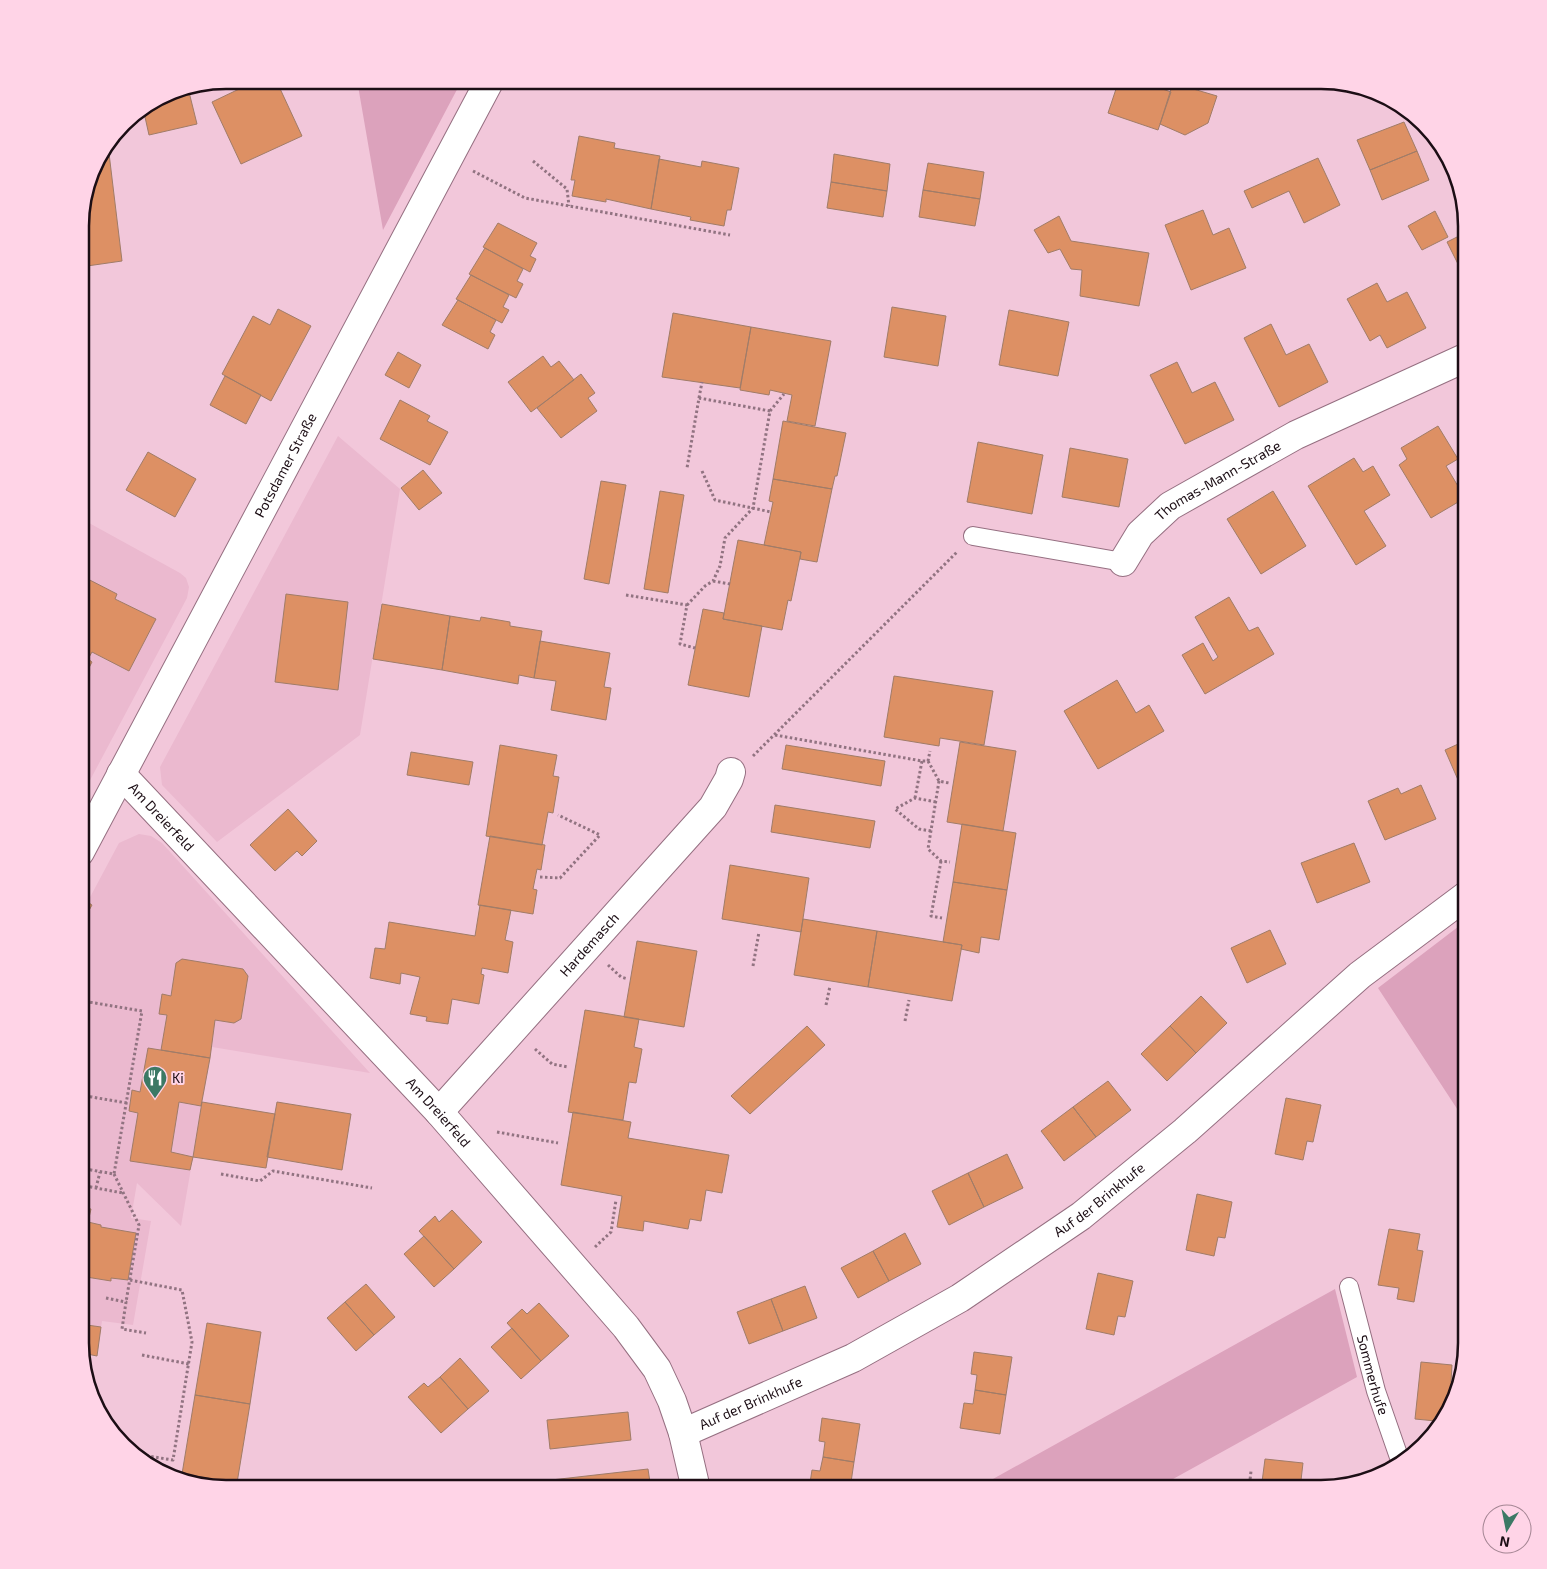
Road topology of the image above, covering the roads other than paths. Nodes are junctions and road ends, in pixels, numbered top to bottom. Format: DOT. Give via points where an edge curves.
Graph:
graph roads {
  1 [pos="485,89"];
  2 [pos="1458,361"];
  3 [pos="973,536"];
  4 [pos="1123,562"];
  5 [pos="122,774"];
  6 [pos="730,775"];
  7 [pos="89,835"];
  8 [pos="1458,902"];
  9 [pos="444,1118"];
  10 [pos="1349,1287"];
  11 [pos="683,1433"];
  12 [pos="1399,1456"];
  13 [pos="694,1480"];
  1 -- 5 [label="street, Potsdamer Straße"];
  2 -- 4 [label="street, Thomas-Mann-Straße" via="1296,435 1170,506 1140,534"];
  3 -- 4 [label="lane, Thomas-Mann-Straße"];
  5 -- 7 [label="street, Potsdamer Straße"];
  5 -- 9 [label="street, Am Dreierfeld"];
  6 -- 9 [label="street, Hardemasch" via="714,807 514,1030"];
  8 -- 11 [label="street, Auf der Brinkhufe" via="1360,975 1185,1131 1081,1216 960,1298 853,1358"];
  9 -- 11 [label="street, Am Dreierfeld" via="626,1327 657,1369"];
  10 -- 12 [label="lane, Sommerhufe" via="1376,1391"];
  11 -- 13 [label="street, Am Dreierfeld"];
}
